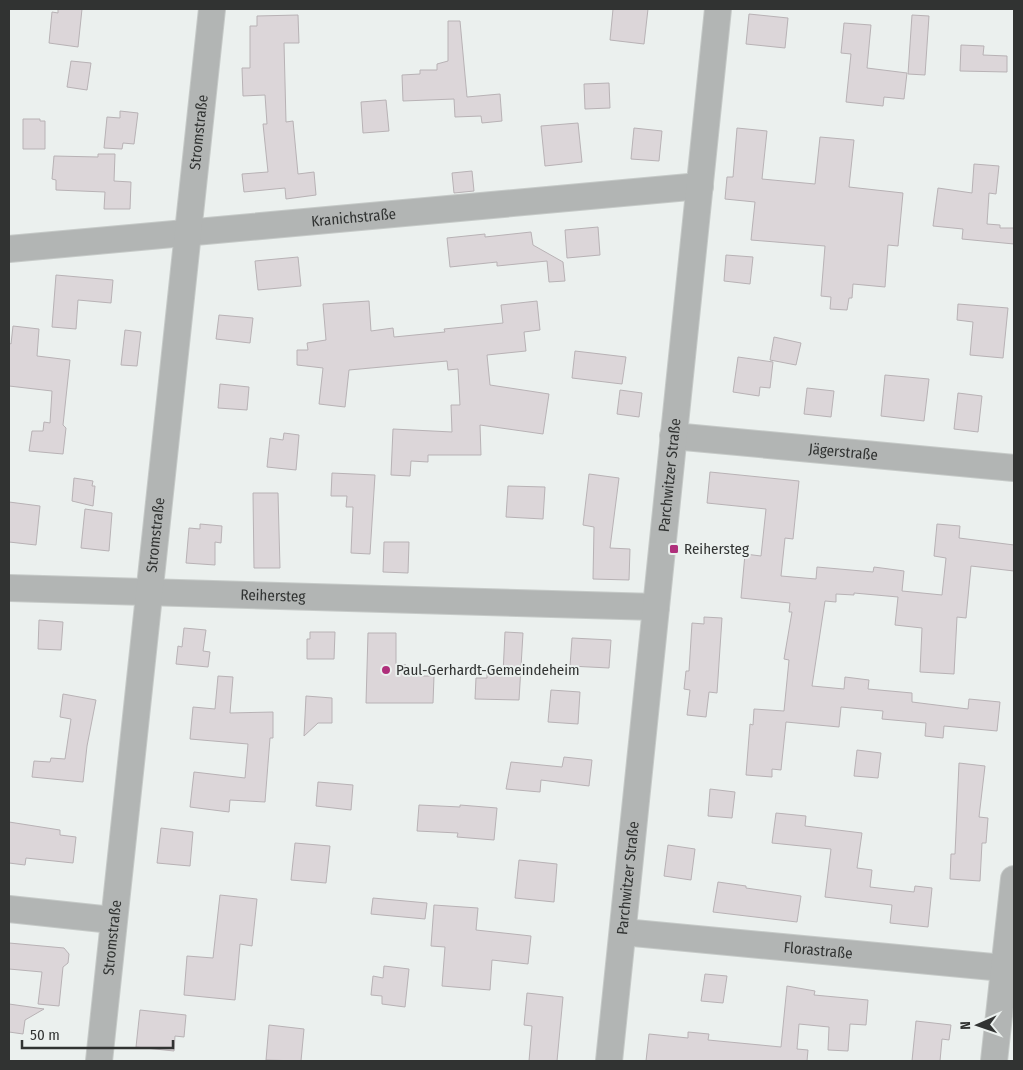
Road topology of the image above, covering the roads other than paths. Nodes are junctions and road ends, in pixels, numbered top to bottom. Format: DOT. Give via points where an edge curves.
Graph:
graph roads {
  1 [pos="212,9"];
  2 [pos="718,9"];
  3 [pos="700,186"];
  4 [pos="187,234"];
  5 [pos="9,249"];
  6 [pos="673,436"];
  7 [pos="1014,468"];
  8 [pos="9,588"];
  9 [pos="149,592"];
  10 [pos="656,607"];
  11 [pos="1014,879"];
  12 [pos="9,909"];
  13 [pos="112,920"];
  14 [pos="623,932"];
  15 [pos="1009,968"];
  16 [pos="98,1061"];
  17 [pos="609,1061"];
  18 [pos="994,1061"];
  1 -- 4 [label="street, Stromstraße"];
  2 -- 3 [label="street, Parchwitzer Straße"];
  3 -- 4 [label="street, Kranichstraße"];
  3 -- 6 [label="street, Parchwitzer Straße"];
  4 -- 5 [label="street, Kranichstraße"];
  4 -- 9 [label="street, Stromstraße"];
  6 -- 7 [label="street, Jägerstraße"];
  6 -- 10 [label="street, Parchwitzer Straße"];
  8 -- 9 [label="street, Reihersteg"];
  9 -- 10 [label="street, Reihersteg"];
  9 -- 13 [label="street, Stromstraße"];
  10 -- 14 [label="street, Parchwitzer Straße"];
  11 -- 15 [label="street"];
  12 -- 13 [label="street"];
  13 -- 16 [label="street, Stromstraße"];
  14 -- 15 [label="street, Florastraße"];
  14 -- 17 [label="street, Parchwitzer Straße"];
  15 -- 18 [label="street"];
}
